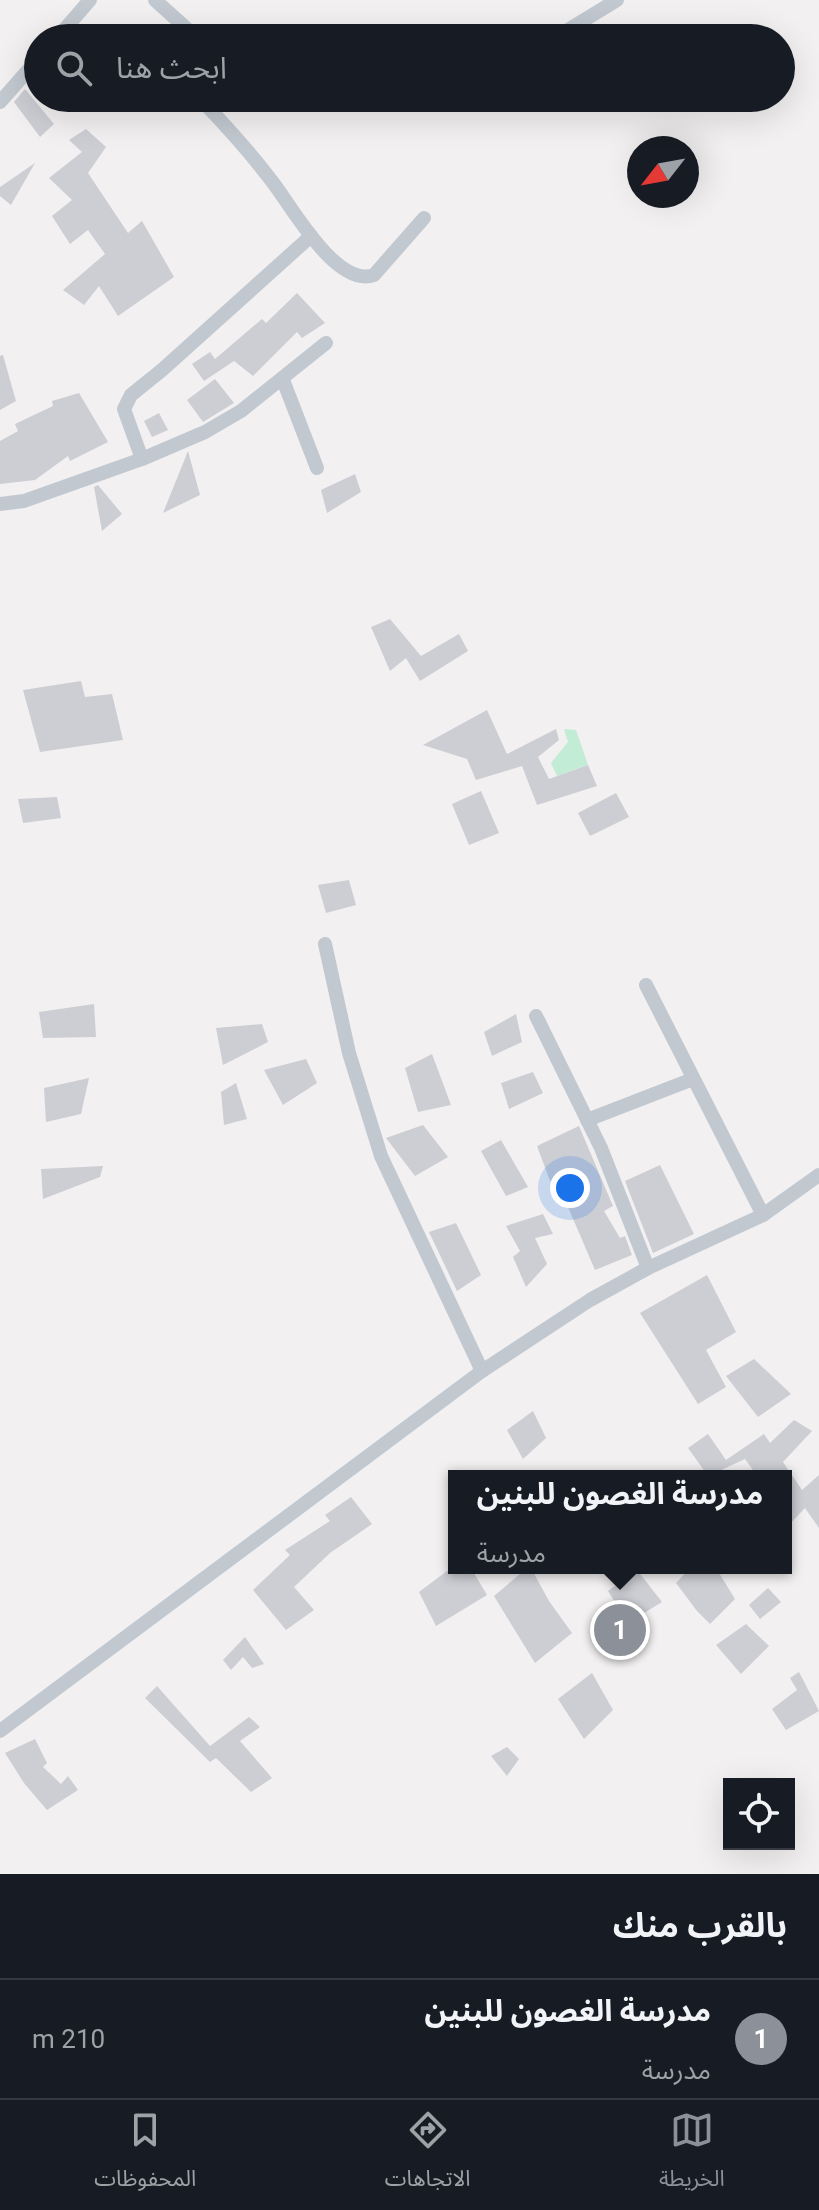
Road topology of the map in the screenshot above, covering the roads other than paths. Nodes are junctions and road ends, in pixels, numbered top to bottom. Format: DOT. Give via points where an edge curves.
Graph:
graph roads {
  1 [pos="90,0"];
  2 [pos="155,0"];
  3 [pos="617,0"];
  4 [pos="69,24"];
  5 [pos="182,24"];
  6 [pos="578,24"];
  7 [pos="24,75"];
  8 [pos="0,102"];
  9 [pos="212,112"];
  10 [pos="424,218"];
  11 [pos="311,236"];
  12 [pos="326,343"];
  13 [pos="283,380"];
  14 [pos="142,459"];
  15 [pos="317,468"];
  16 [pos="0,504"];
  17 [pos="325,944"];
  18 [pos="646,985"];
  19 [pos="536,1016"];
  20 [pos="693,1079"];
  21 [pos="587,1120"];
  22 [pos="819,1175"];
  23 [pos="763,1215"];
  24 [pos="648,1268"];
  25 [pos="482,1371"];
  26 [pos="0,1731"];
  1 -- 4 [label="street"];
  2 -- 5 [label="street"];
  3 -- 6 [label="street"];
  7 -- 8 [label="street"];
  9 -- 11 [label="street"];
  10 -- 11 [label="street" via="374,275 364,278 355,276"];
  11 -- 14 [label="street" via="131,395 124,409"];
  12 -- 13 [label="street"];
  13 -- 14 [label="street" via="205,432"];
  13 -- 15 [label="street"];
  14 -- 16 [label="street" via="24,501"];
  17 -- 25 [label="street" via="349,1053 381,1156"];
  18 -- 20 [label="street"];
  19 -- 21 [label="street"];
  20 -- 21 [label="street"];
  20 -- 23 [label="street"];
  21 -- 24 [label="street"];
  22 -- 23 [label="street"];
  23 -- 24 [label="street"];
  24 -- 25 [label="street"];
  25 -- 26 [label="street"];
}
